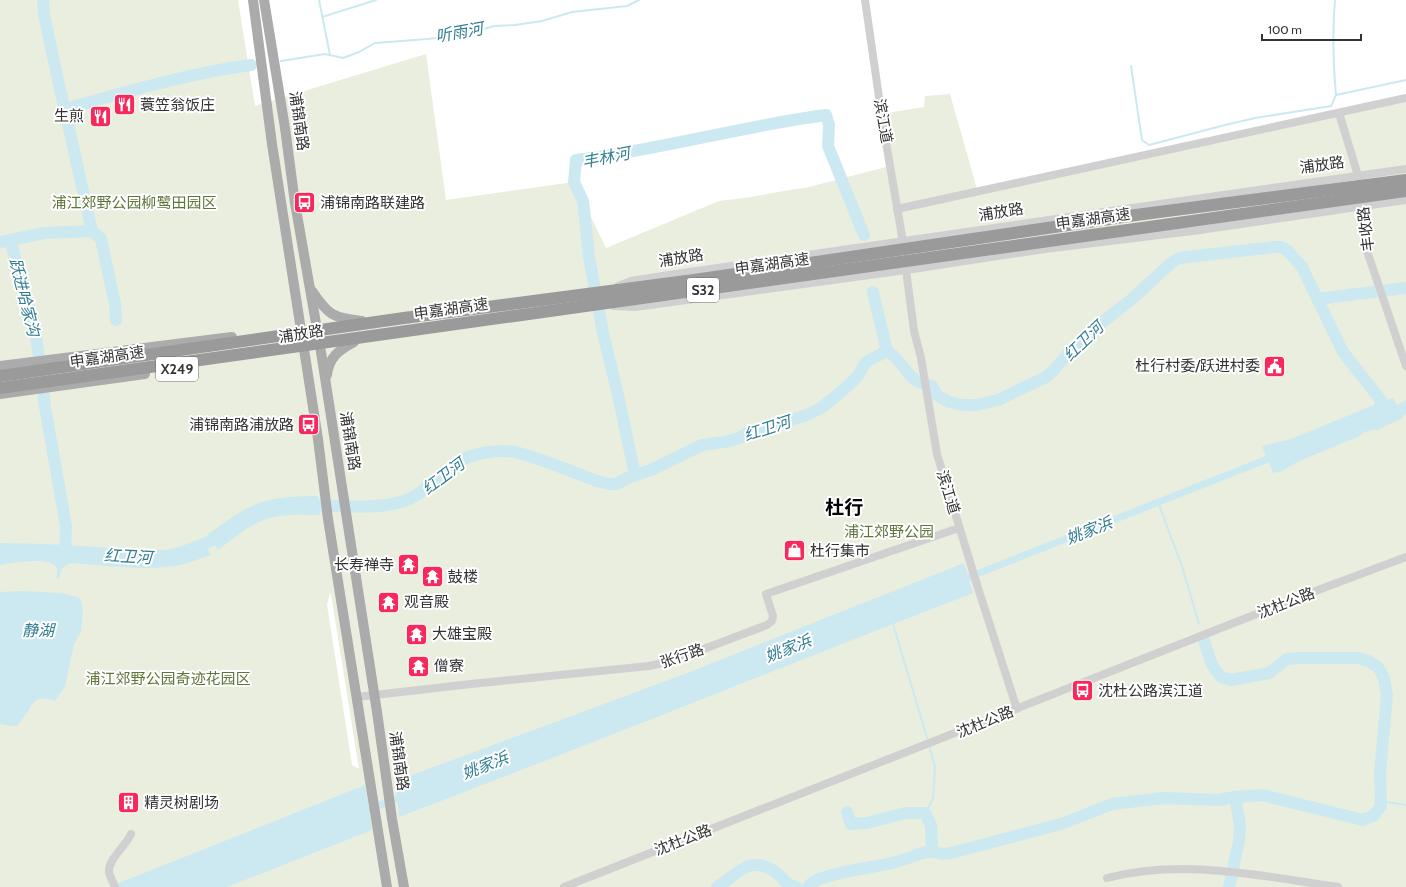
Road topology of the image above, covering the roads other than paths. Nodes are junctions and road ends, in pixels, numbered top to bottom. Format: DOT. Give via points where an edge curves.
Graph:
graph roads {
  1 [pos="253,0"];
  2 [pos="264,0"];
  3 [pos="865,0"];
  4 [pos="1406,98"];
  5 [pos="1339,113"];
  6 [pos="1406,169"];
  7 [pos="1358,176"];
  8 [pos="1406,179"];
  9 [pos="1370,183"];
  10 [pos="1352,185"];
  11 [pos="1406,192"];
  12 [pos="1374,198"];
  13 [pos="1406,200"];
  14 [pos="1354,201"];
  15 [pos="1364,206"];
  16 [pos="897,209"];
  17 [pos="903,242"];
  18 [pos="906,270"];
  19 [pos="310,286"];
  20 [pos="601,291"];
  21 [pos="604,306"];
  22 [pos="362,322"];
  23 [pos="317,327"];
  24 [pos="302,329"];
  25 [pos="354,342"];
  26 [pos="320,347"];
  27 [pos="305,349"];
  28 [pos="0,366"];
  29 [pos="1406,366"];
  30 [pos="0,376"];
  31 [pos="326,381"];
  32 [pos="0,388"];
  33 [pos="0,394"];
  34 [pos="959,528"];
  35 [pos="1406,557"];
  36 [pos="375,696"];
  37 [pos="357,697"];
  38 [pos="1017,709"];
  39 [pos="131,834"];
  40 [pos="1108,878"];
  41 [pos="115,887"];
  42 [pos="387,887"];
  43 [pos="404,887"];
  44 [pos="564,887"];
  45 [pos="1338,887"];
  1 -- 24 [label="main road, 浦锦南路" via="272,144"];
  2 -- 19 [label="main road, 浦锦南路"];
  3 -- 16 [label="street, 滨江道"];
  4 -- 5 [label="street"];
  5 -- 7 [label="street, 丰收路"];
  5 -- 16 [label="street"];
  6 -- 7 [label="street, 浦放路"];
  7 -- 15 [label="street, 丰收路"];
  7 -- 17 [label="street, 浦放路"];
  8 -- 9 [label="main road, bridge"];
  8 -- 30 [label="highway, 申嘉湖高速 / S32, bridge"];
  10 -- 20 [label="main road, 浦放路, bridge" via="1151,211"];
  11 -- 12 [label="main road, bridge"];
  11 -- 32 [label="highway, 申嘉湖高速 / S32, bridge"];
  13 -- 15 [label="street, 浦放路"];
  14 -- 21 [label="main road, 浦放路, bridge"];
  15 -- 18 [label="street, 浦放路"];
  15 -- 29 [label="street, 丰收路" via="1364,240 1367,252"];
  16 -- 17 [label="street, 滨江道"];
  17 -- 20 [label="street, 浦放路" via="631,281"];
  18 -- 21 [label="street, 浦放路" via="635,307"];
  18 -- 34 [label="street, 滨江道" via="913,325 937,454"];
  19 -- 22 [label="main road" via="329,313"];
  19 -- 23 [label="main road, 浦锦南路"];
  20 -- 22 [label="main road, 浦放路, bridge"];
  21 -- 25 [label="main road, 浦放路 / X249"];
  22 -- 23 [label="main road, 浦放路"];
  23 -- 24 [label="main road, 浦放路"];
  23 -- 26 [label="main road, 浦锦南路"];
  24 -- 27 [label="main road, 浦锦南路"];
  24 -- 28 [label="main road, 浦放路"];
  25 -- 26 [label="main road, 浦放路 / X249"];
  25 -- 31 [label="main road" via="334,356 328,368"];
  26 -- 27 [label="main road, 浦放路 / X249"];
  26 -- 31 [label="main road, 浦锦南路"];
  27 -- 33 [label="main road, 浦放路 / X249"];
  27 -- 37 [label="main road, 浦锦南路" via="328,519"];
  31 -- 36 [label="main road, 浦锦南路"];
  34 -- 36 [label="street, 张行路" via="766,594 772,616 772,621 768,625 672,661 649,666"];
  34 -- 38 [label="street, 滨江道"];
  35 -- 38 [label="street, 沈杜公路"];
  36 -- 37 [label="street, 张行路"];
  36 -- 43 [label="main road, 浦锦南路"];
  37 -- 42 [label="main road, 浦锦南路"];
  38 -- 44 [label="street, 沈杜公路"];
  39 -- 41 [label="street" via="128,842 116,854 110,865 109,872"];
  40 -- 45 [label="street" via="1129,872 1161,869 1204,869"];
}
